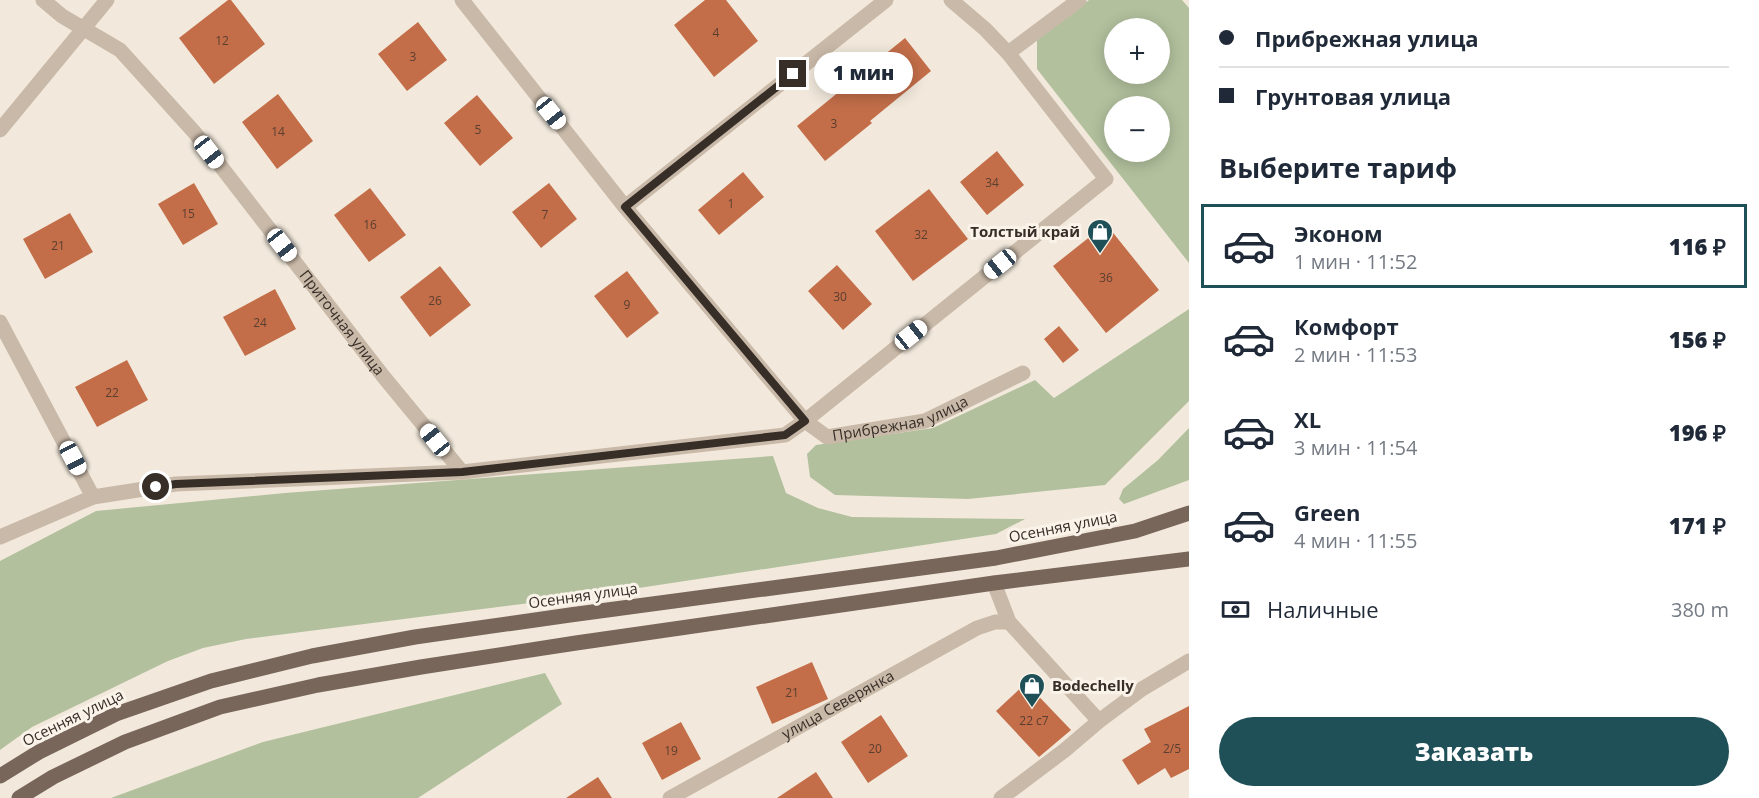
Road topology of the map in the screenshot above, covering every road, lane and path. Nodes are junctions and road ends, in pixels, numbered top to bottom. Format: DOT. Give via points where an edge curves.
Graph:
graph roads {
  1 [pos="43,0"];
  2 [pos="108,0"];
  3 [pos="462,0"];
  4 [pos="886,0"];
  5 [pos="951,0"];
  6 [pos="1079,0"];
  7 [pos="84,29"];
  8 [pos="1008,52"];
  9 [pos="0,130"];
  10 [pos="625,207"];
  11 [pos="0,322"];
  12 [pos="1023,373"];
  13 [pos="805,421"];
  14 [pos="462,472"];
  15 [pos="93,496"];
  16 [pos="1189,513"];
  17 [pos="0,537"];
  18 [pos="1189,559"];
  19 [pos="994,583"];
  20 [pos="1009,622"];
  21 [pos="1189,661"];
  22 [pos="1099,721"];
  23 [pos="0,776"];
  24 [pos="19,798"];
  25 [pos="670,798"];
  26 [pos="1001,798"];
  1 -- 7 [label="street, Приточная улица"];
  2 -- 7 [label="street"];
  3 -- 10 [label="street, Прибрежная улица"];
  4 -- 10 [label="street"];
  5 -- 8 [label="street"];
  6 -- 8 [label="street"];
  7 -- 9 [label="street"];
  7 -- 14 [label="street, Приточная улица" via="120,50 195,134"];
  8 -- 13 [label="street" via="1106,179"];
  10 -- 13 [label="street, Прибрежная улица"];
  11 -- 15 [label="street"];
  12 -- 13 [label="street, Прибрежная улица" via="925,421 827,437"];
  13 -- 14 [label="street" via="785,435"];
  14 -- 15 [label="street" via="176,484"];
  15 -- 17 [label="street"];
  16 -- 23 [label="main road, Осенняя улица" via="1136,531 996,558 415,637 312,656 211,681 116,714"];
  18 -- 19 [label="main road"];
  19 -- 20 [label="street"];
  19 -- 24 [label="main road" via="576,643 318,685 220,707 125,742"];
  20 -- 22 [label="street"];
  20 -- 25 [label="street, улица Северянка" via="977,628"];
  21 -- 22 [label="street"];
  22 -- 26 [label="street"];
}
